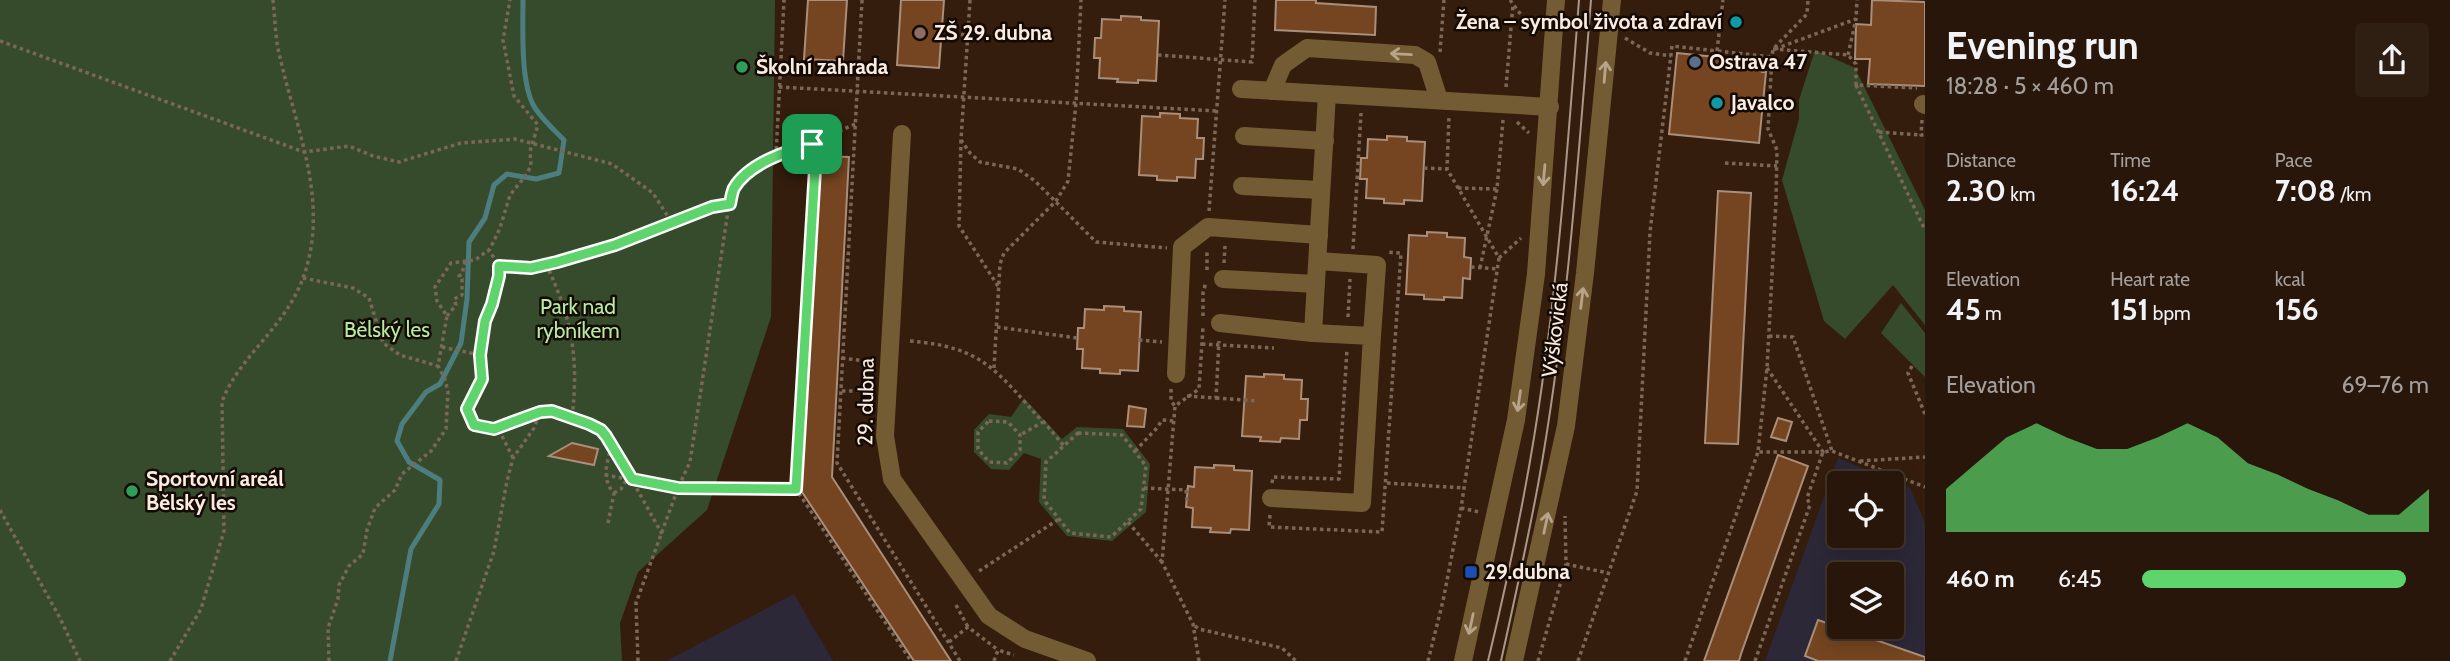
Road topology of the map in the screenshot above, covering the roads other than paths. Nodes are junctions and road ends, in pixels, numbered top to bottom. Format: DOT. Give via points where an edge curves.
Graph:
graph roads {
  1 [pos="1556,0"];
  2 [pos="1612,0"];
  3 [pos="1241,89"];
  4 [pos="1272,91"];
  5 [pos="1327,94"];
  6 [pos="1444,100"];
  7 [pos="1550,107"];
  8 [pos="902,134"];
  9 [pos="1244,136"];
  10 [pos="1325,141"];
  11 [pos="1242,186"];
  12 [pos="1321,190"];
  13 [pos="1319,235"];
  14 [pos="1318,261"];
  15 [pos="1223,279"];
  16 [pos="1316,284"];
  17 [pos="1220,323"];
  18 [pos="1313,333"];
  19 [pos="1372,336"];
  20 [pos="1176,374"];
  21 [pos="1271,498"];
  22 [pos="1087,661"];
  23 [pos="1463,661"];
  24 [pos="1514,661"];
  1 -- 7 [label="street, Výškovická"];
  24 -- 2 [label="street, Výškovická, one-way" via="1566,426"];
  3 -- 4 [label="street"];
  4 -- 5 [label="street"];
  6 -- 4 [label="street, one-way" via="1427,62 1415,55 1307,48 1283,65"];
  5 -- 6 [label="street"];
  5 -- 10 [label="street"];
  6 -- 7 [label="street"];
  7 -- 23 [label="street, Výškovická, one-way" via="1536,274 1516,420"];
  8 -- 22 [label="street, 29. dubna" via="885,436 892,479 989,617 1025,639"];
  9 -- 10 [label="street"];
  10 -- 12 [label="street"];
  11 -- 12 [label="street"];
  12 -- 13 [label="street"];
  13 -- 14 [label="street"];
  13 -- 20 [label="street" via="1208,227 1182,247"];
  14 -- 16 [label="street"];
  14 -- 19 [label="street" via="1377,265"];
  15 -- 16 [label="street"];
  16 -- 18 [label="street"];
  17 -- 18 [label="street"];
  18 -- 19 [label="street"];
  19 -- 21 [label="street" via="1362,503"];
}
